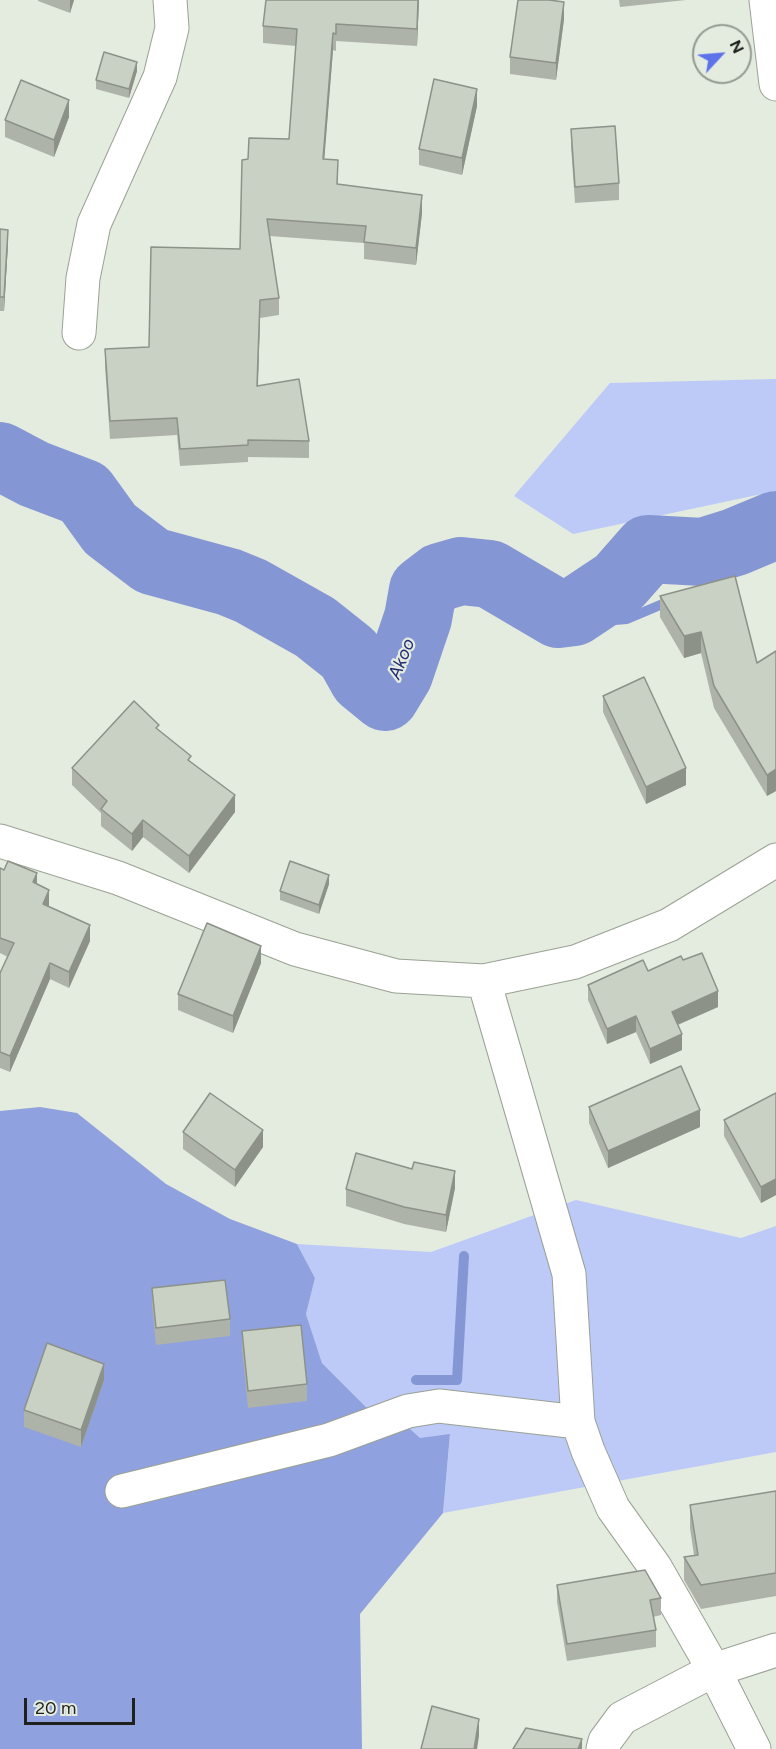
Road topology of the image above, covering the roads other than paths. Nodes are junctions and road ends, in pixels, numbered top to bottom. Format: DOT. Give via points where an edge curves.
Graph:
graph roads {
  1 [pos="170,0"];
  2 [pos="766,0"];
  3 [pos="776,84"];
  4 [pos="79,333"];
  5 [pos="0,841"];
  6 [pos="776,860"];
  7 [pos="484,981"];
  8 [pos="578,1422"];
  9 [pos="122,1491"];
  10 [pos="776,1650"];
  11 [pos="714,1670"];
  12 [pos="603,1749"];
  13 [pos="754,1749"];
  1 -- 4 [label="street" via="172,28 160,77 94,224 83,278"];
  2 -- 3 [label="street"];
  5 -- 7 [label="street" via="118,878 295,949 396,976"];
  6 -- 7 [label="street" via="669,925 575,962"];
  7 -- 8 [label="street" via="569,1274"];
  8 -- 9 [label="street" via="439,1406 408,1410 329,1440"];
  8 -- 11 [label="street" via="613,1508 654,1567"];
  10 -- 11 [label="street"];
  11 -- 12 [label="street" via="622,1718"];
  11 -- 13 [label="street"];
}
